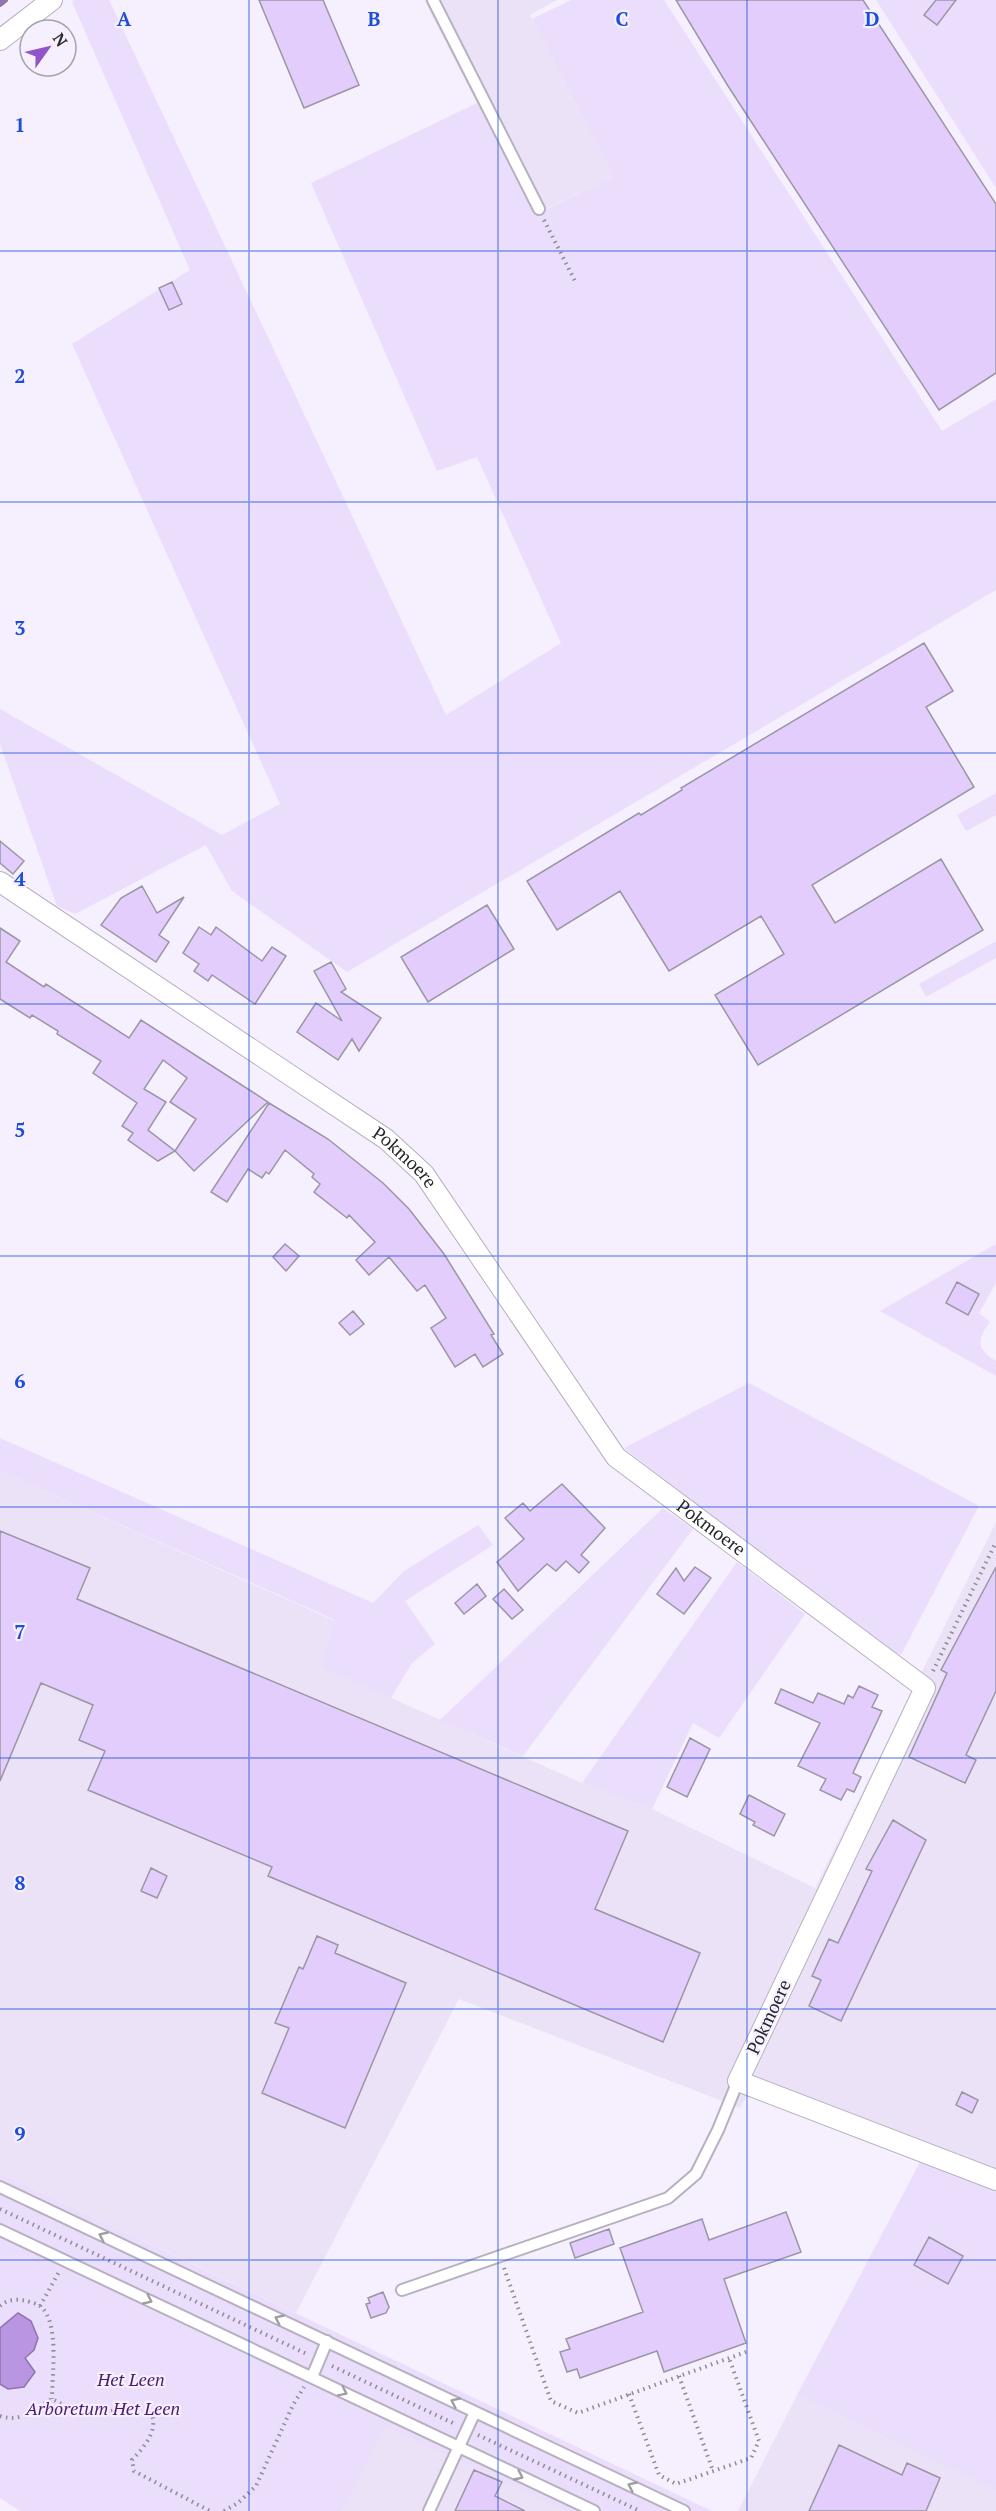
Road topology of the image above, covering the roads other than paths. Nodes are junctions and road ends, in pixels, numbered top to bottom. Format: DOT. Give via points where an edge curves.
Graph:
graph roads {
  1 [pos="52,0"];
  2 [pos="433,0"];
  3 [pos="0,39"];
  4 [pos="538,209"];
  5 [pos="0,882"];
  6 [pos="738,2081"];
  7 [pos="996,2180"];
  8 [pos="0,2187"];
  9 [pos="0,2230"];
  10 [pos="402,2290"];
  11 [pos="327,2341"];
  12 [pos="312,2377"];
  13 [pos="475,2412"];
  14 [pos="459,2447"];
  15 [pos="429,2511"];
  16 [pos="594,2511"];
  17 [pos="684,2511"];
  1 -- 3 [label="street"];
  2 -- 4 [label="lane"];
  5 -- 6 [label="street, Pokmoere" via="386,1139 424,1174 616,1457 925,1688"];
  6 -- 7 [label="street"];
  6 -- 10 [label="lane" via="696,2174 668,2198"];
  11 -- 8 [label="lane, one-way"];
  9 -- 12 [label="lane, one-way"];
  11 -- 12 [label="lane"];
  13 -- 11 [label="lane, one-way"];
  12 -- 14 [label="lane, one-way"];
  13 -- 14 [label="lane"];
  17 -- 13 [label="lane, one-way"];
  14 -- 15 [label="lane"];
  14 -- 16 [label="lane, one-way"];
}
